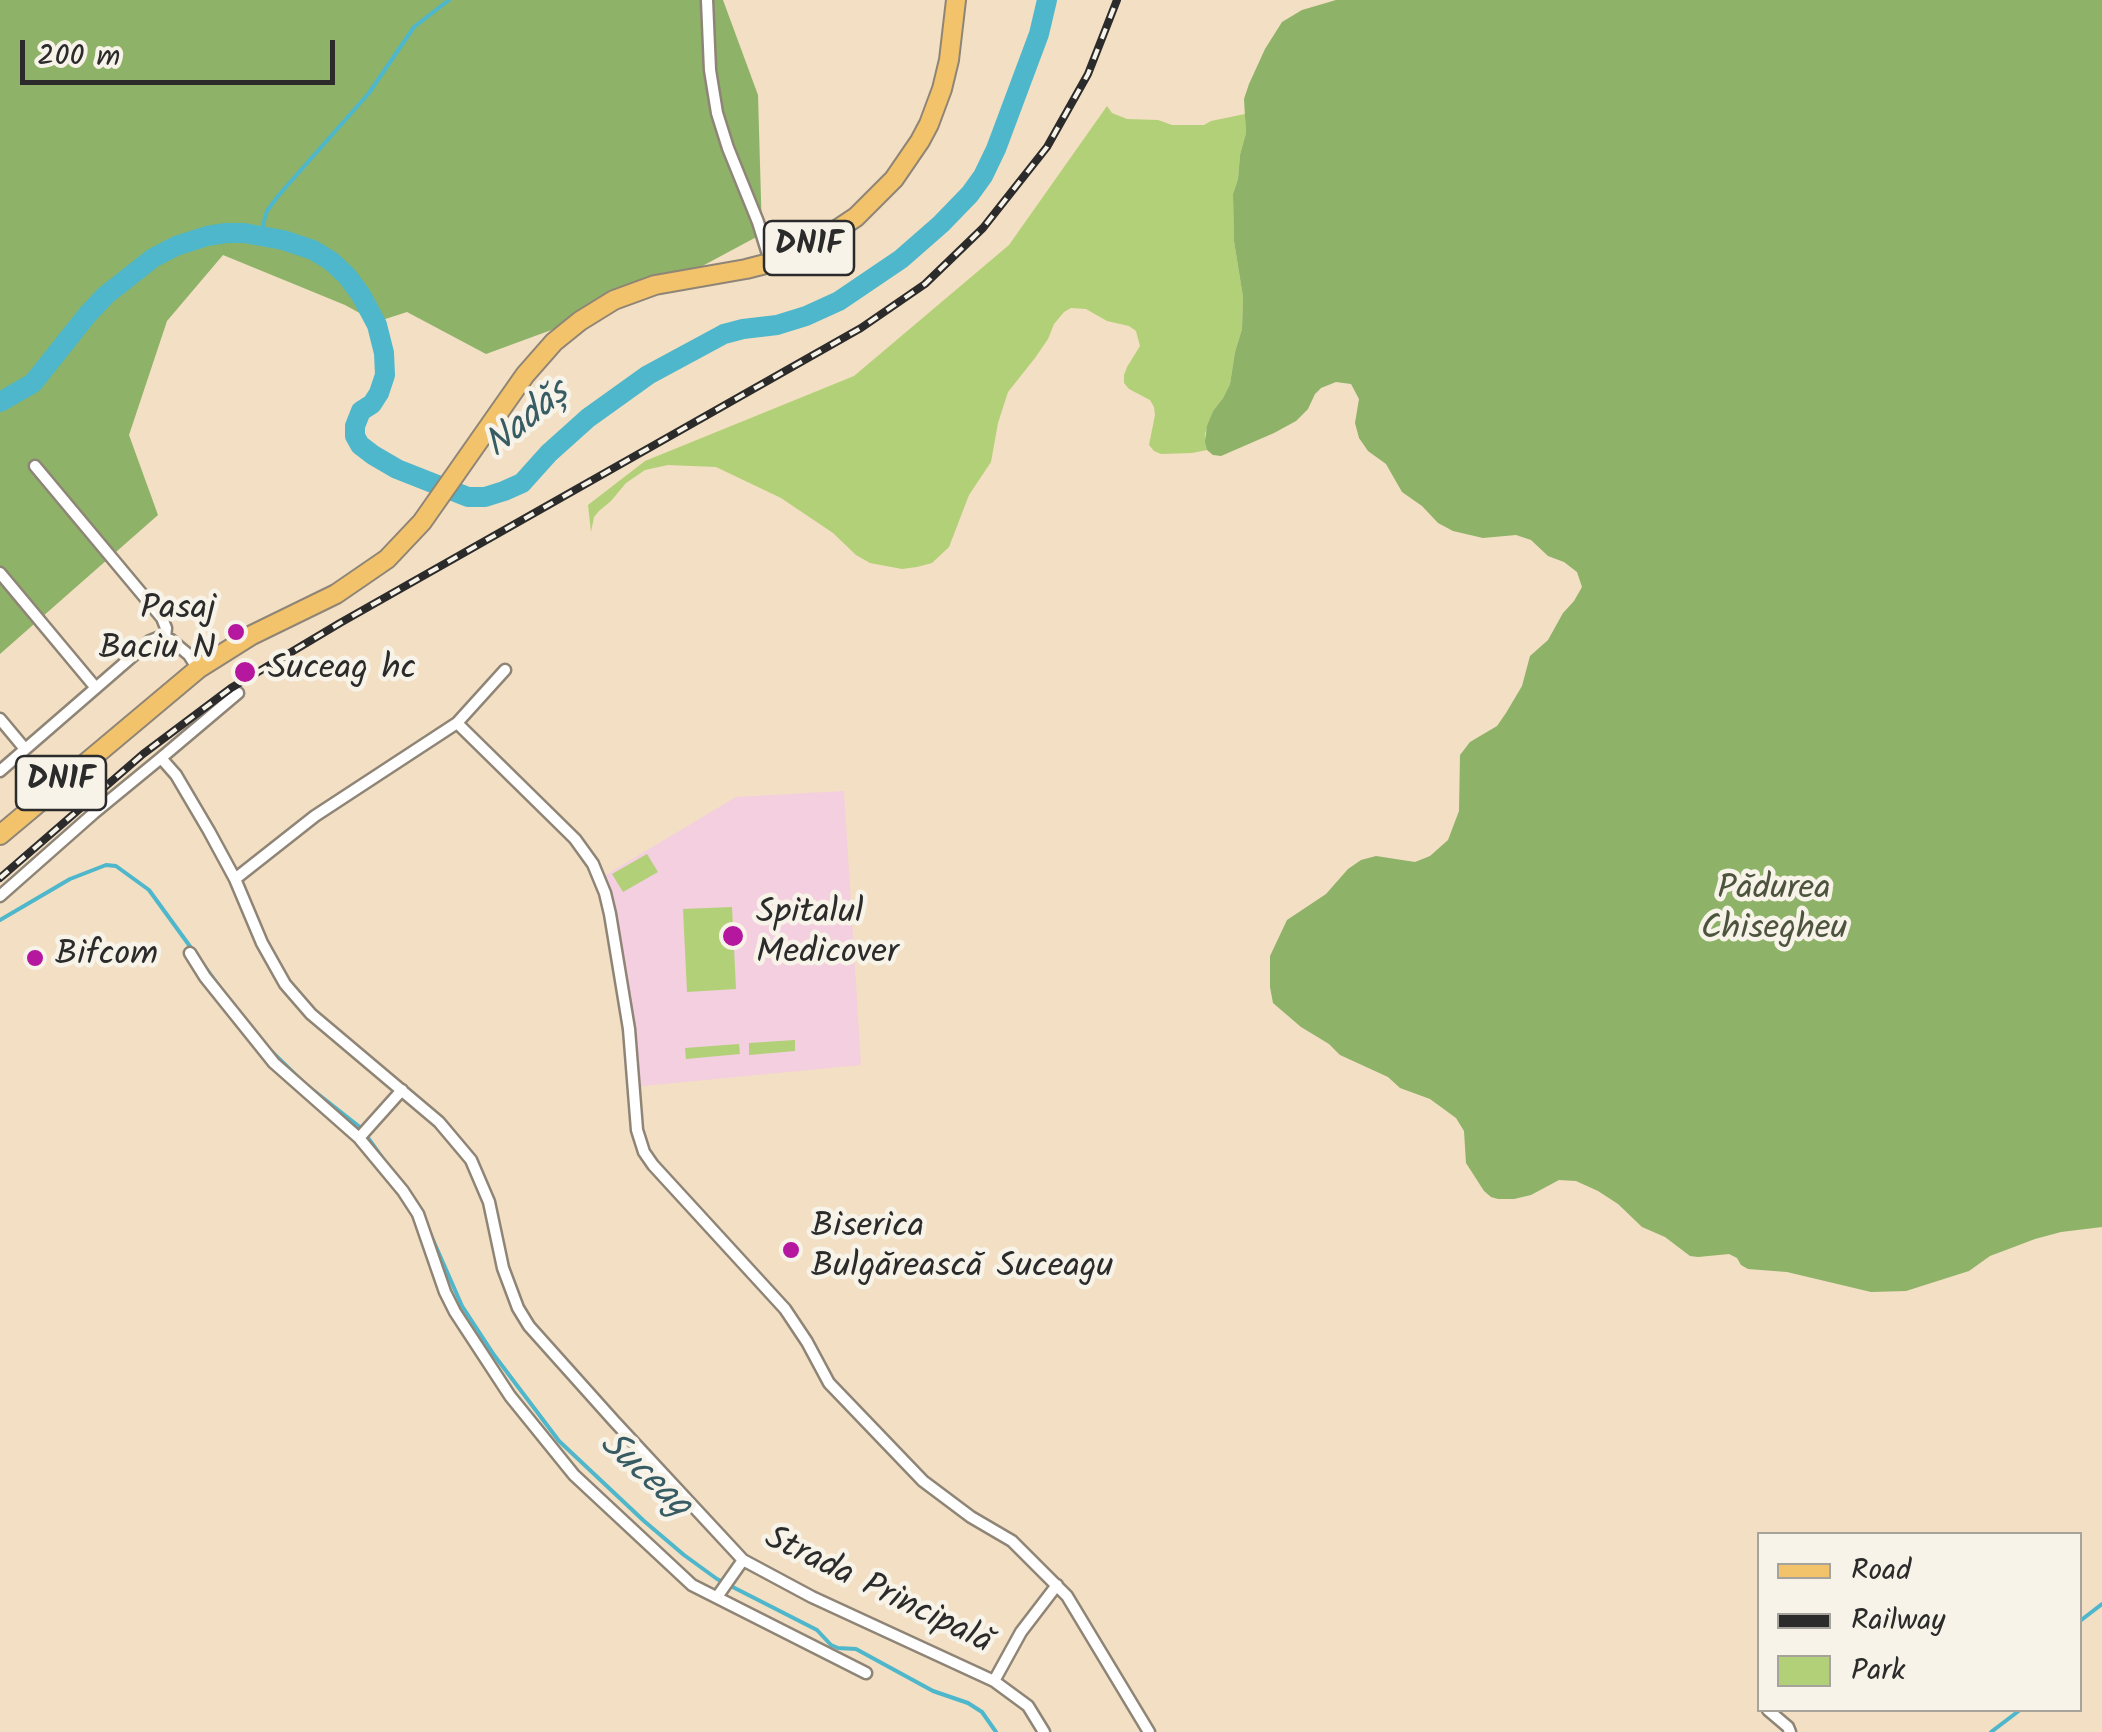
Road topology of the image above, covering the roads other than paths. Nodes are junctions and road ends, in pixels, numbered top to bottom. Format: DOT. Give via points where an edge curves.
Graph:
graph roads {
  1 [pos="707,0"];
  2 [pos="956,0"];
  3 [pos="772,264"];
  4 [pos="35,466"];
  5 [pos="0,574"];
  6 [pos="165,638"];
  7 [pos="198,669"];
  8 [pos="505,670"];
  9 [pos="96,688"];
  10 [pos="238,693"];
  11 [pos="0,719"];
  12 [pos="458,723"];
  13 [pos="25,749"];
  14 [pos="160,758"];
  15 [pos="0,771"];
  16 [pos="0,835"];
  17 [pos="235,879"];
  18 [pos="0,896"];
  19 [pos="190,953"];
  20 [pos="402,1090"];
  21 [pos="363,1134"];
  22 [pos="740,1564"];
  23 [pos="1057,1585"];
  24 [pos="717,1597"];
  25 [pos="866,1673"];
  26 [pos="994,1681"];
  27 [pos="1770,1712"];
  28 [pos="1044,1732"];
  29 [pos="1149,1732"];
  30 [pos="1790,1732"];
  1 -- 3 [label="street" via="717,114"];
  2 -- 3 [label="main road, DN1F" via="942,88 902,169 840,229"];
  3 -- 7 [label="main road, DN1F" via="655,285 580,321 525,376 393,553 364,577"];
  4 -- 6 [label="street" via="162,618"];
  5 -- 9 [label="street"];
  6 -- 7 [label="street" via="181,646"];
  6 -- 9 [label="street" via="150,641"];
  7 -- 16 [label="main road, DN1F"];
  8 -- 12 [label="street"];
  9 -- 13 [label="street"];
  10 -- 14 [label="street"];
  11 -- 13 [label="street"];
  12 -- 17 [label="street" via="315,816"];
  12 -- 23 [label="street" via="593,864 610,914 630,1028 637,1130 652,1165 785,1309 829,1383 915,1472 1012,1541"];
  13 -- 15 [label="street"];
  14 -- 17 [label="street, Strada Principală"];
  14 -- 18 [label="street"];
  17 -- 20 [label="street, Strada Principală" via="268,956 297,999"];
  19 -- 21 [label="street" via="274,1064"];
  20 -- 21 [label="street"];
  20 -- 22 [label="street, Strada Principală" via="451,1134 477,1170 507,1283 529,1326"];
  21 -- 24 [label="street" via="418,1214 455,1312 525,1417 620,1519 692,1584"];
  22 -- 24 [label="street"];
  22 -- 26 [label="street, Strada Principală"];
  23 -- 26 [label="street"];
  23 -- 29 [label="street"];
  24 -- 25 [label="street"];
  26 -- 28 [label="street, Strada Principală" via="1028,1706"];
  27 -- 30 [label="street"];
}
